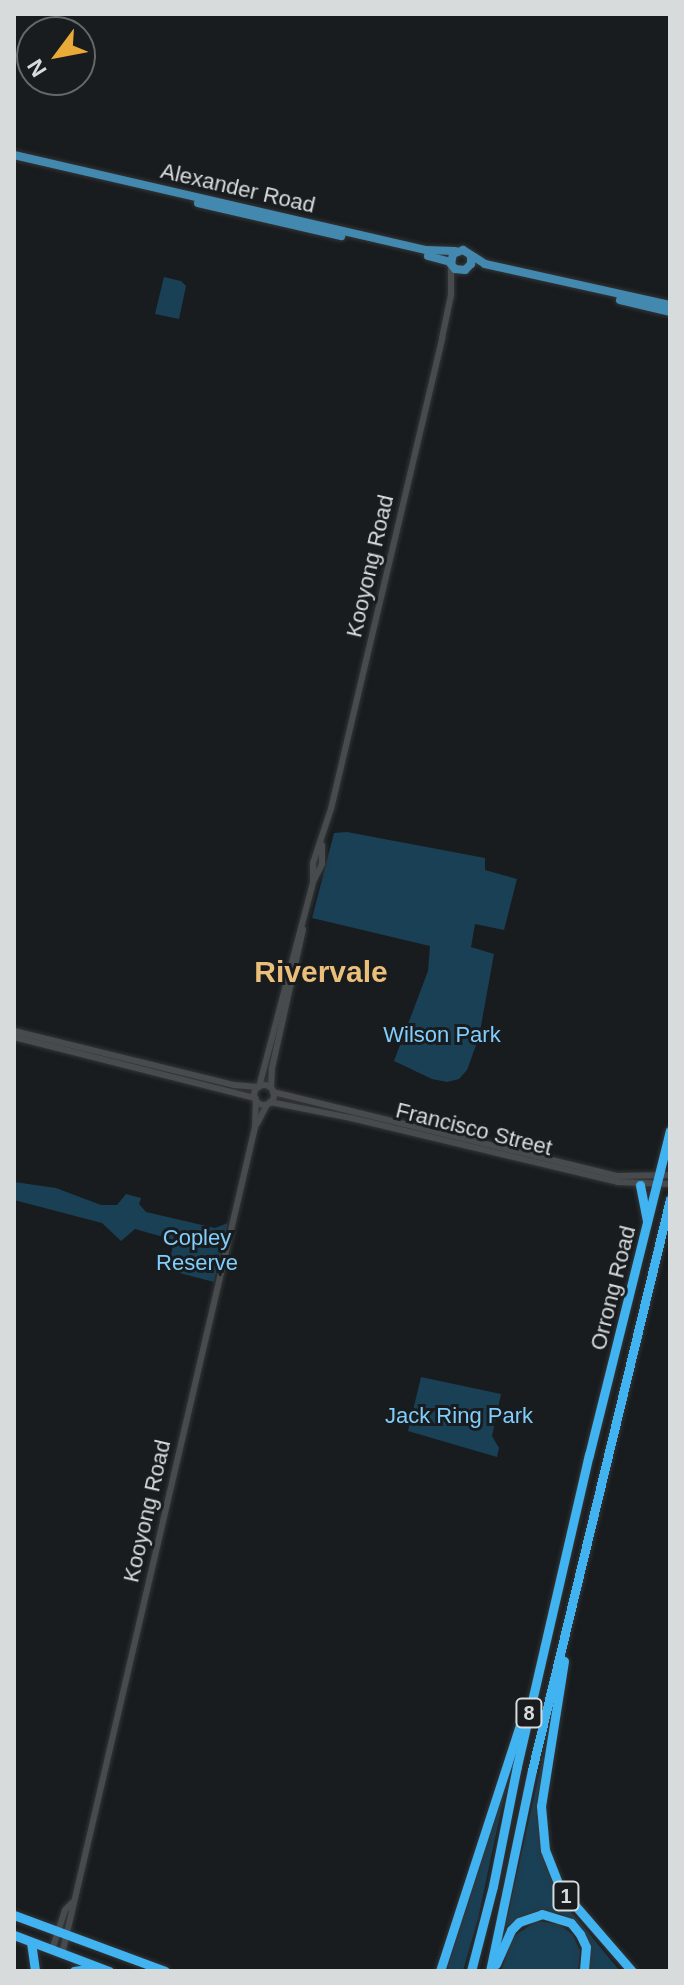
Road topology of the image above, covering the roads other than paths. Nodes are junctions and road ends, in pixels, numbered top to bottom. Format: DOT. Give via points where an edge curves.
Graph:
graph roads {
  1 [pos="14,157"];
  2 [pos="455,251"];
  3 [pos="471,257"];
  4 [pos="451,263"];
  5 [pos="466,269"];
  6 [pos="451,295"];
  7 [pos="670,305"];
  8 [pos="670,312"];
  9 [pos="303,925"];
  10 [pos="14,1034"];
  11 [pos="258,1087"];
  12 [pos="272,1090"];
  13 [pos="255,1099"];
  14 [pos="268,1103"];
  15 [pos="255,1127"];
  16 [pos="670,1131"];
  17 [pos="663,1179"];
  18 [pos="670,1184"];
  19 [pos="640,1185"];
  20 [pos="670,1199"];
  21 [pos="648,1227"];
  22 [pos="567,1629"];
  23 [pos="545,1642"];
  24 [pos="14,1915"];
  25 [pos="14,1935"];
  26 [pos="62,1936"];
  27 [pos="31,1942"];
  28 [pos="57,1952"];
  29 [pos="96,1967"];
  30 [pos="35,1971"];
  31 [pos="74,1971"];
  32 [pos="109,1971"];
  33 [pos="165,1971"];
  34 [pos="438,1971"];
  35 [pos="471,1971"];
  36 [pos="491,1971"];
  37 [pos="584,1971"];
  38 [pos="632,1971"];
  1 -- 2 [label="main road, Alexander Road" via="426,250"];
  1 -- 4 [label="main road, Alexander Road"];
  2 -- 3 [label="main road, Alexander Road" via="466,250"];
  2 -- 4 [label="main road"];
  3 -- 5 [label="main road"];
  3 -- 7 [label="main road"];
  4 -- 5 [label="main road, Alexander Road"];
  4 -- 6 [label="street, Kooyong Road"];
  5 -- 6 [label="street, Kooyong Road"];
  5 -- 8 [label="main road"];
  6 -- 9 [label="street, Kooyong Road" via="322,845 313,863"];
  9 -- 11 [label="street, Kooyong Road"];
  9 -- 12 [label="street, Kooyong Road" via="272,1068"];
  10 -- 11 [label="street"];
  10 -- 13 [label="street"];
  11 -- 12 [label="street, Francisco Street"];
  11 -- 13 [label="street, Kooyong Road"];
  12 -- 14 [label="street, Kooyong Road"];
  12 -- 17 [label="street, Francisco Street" via="617,1176"];
  13 -- 14 [label="street, Francisco Street"];
  13 -- 15 [label="street, Kooyong Road"];
  14 -- 15 [label="street, Kooyong Road"];
  14 -- 19 [label="street, Francisco Street"];
  15 -- 26 [label="street, Kooyong Road"];
  16 -- 17 [label="highway, Orrong Road / 8"];
  17 -- 18 [label="street, Francisco Street"];
  17 -- 19 [label="street, Francisco Street"];
  17 -- 21 [label="highway, Orrong Road / 8"];
  19 -- 21 [label="highway"];
  20 -- 22 [label="highway, Orrong Road / 8"];
  21 -- 23 [label="highway, Orrong Road / 8"];
  22 -- 36 [label="highway, 8"];
  22 -- 38 [label="highway, 1" via="541,1806 545,1850 560,1888"];
  23 -- 34 [label="highway"];
  23 -- 35 [label="highway, 8"];
  24 -- 26 [label="highway"];
  25 -- 27 [label="highway"];
  26 -- 28 [label="street, Kooyong Road"];
  26 -- 33 [label="highway"];
  27 -- 28 [label="highway"];
  27 -- 30 [label="highway"];
  28 -- 29 [label="highway"];
  29 -- 31 [label="highway"];
  29 -- 32 [label="highway"];
  36 -- 37 [label="highway" via="511,1930 542,1914 571,1923 580,1934 586,1947"];
}
